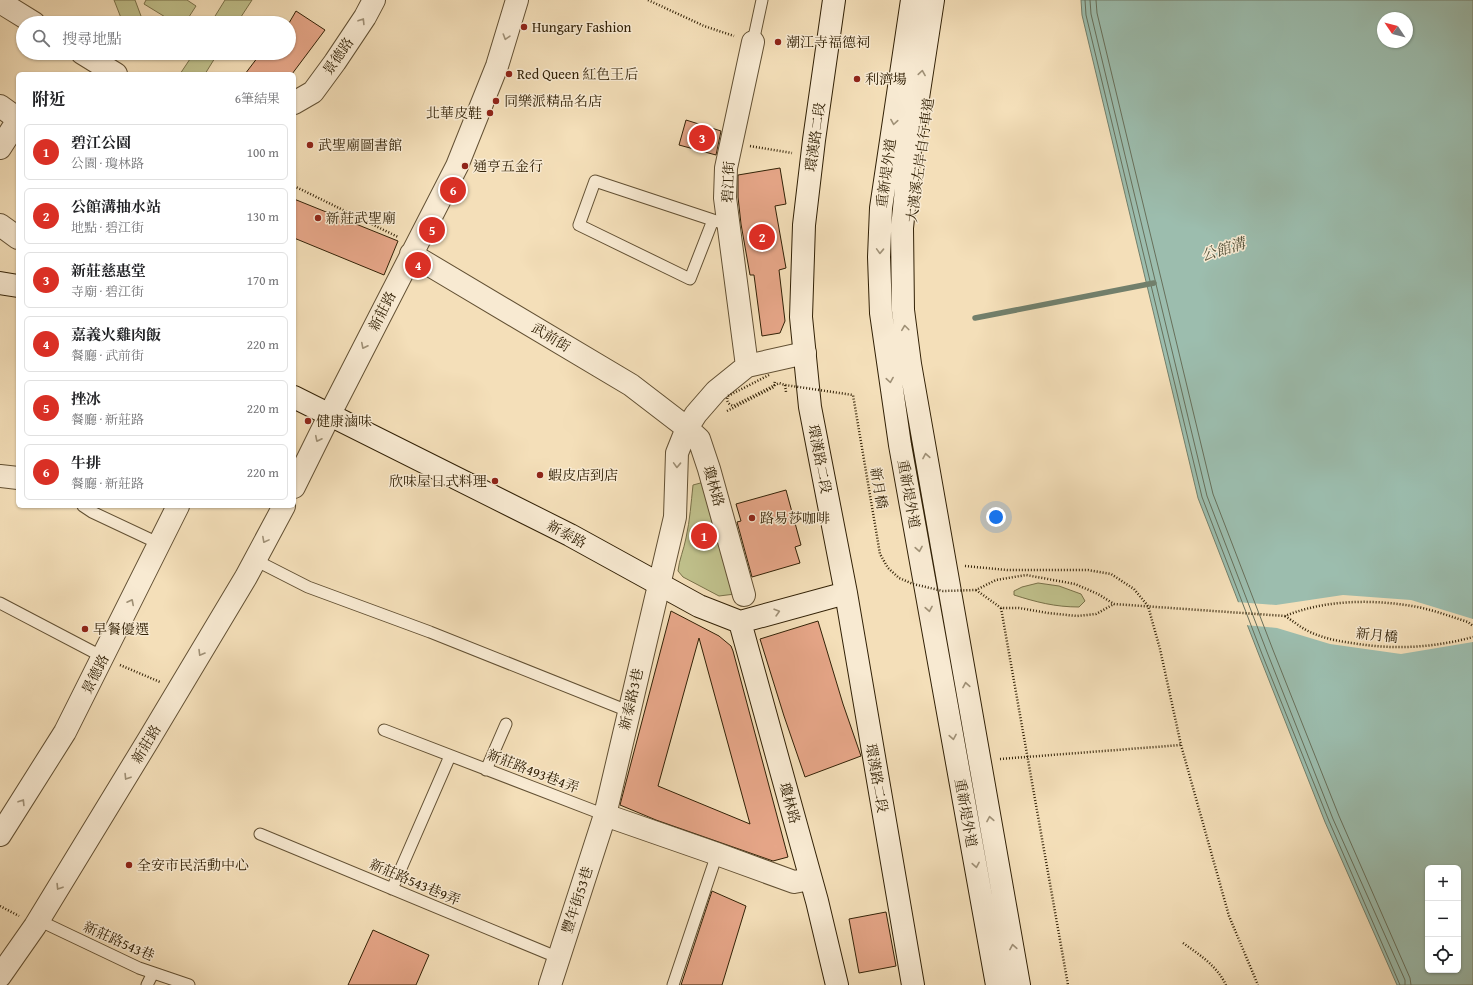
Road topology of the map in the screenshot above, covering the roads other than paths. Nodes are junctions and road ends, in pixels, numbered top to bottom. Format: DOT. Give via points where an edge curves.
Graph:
graph roads {
  1 [pos="374,0"];
  2 [pos="518,0"];
  3 [pos="762,0"];
  4 [pos="834,0"];
  5 [pos="912,0"];
  6 [pos="933,0"];
  7 [pos="0,2"];
  8 [pos="23,16"];
  9 [pos="753,42"];
  10 [pos="93,60"];
  11 [pos="113,72"];
  12 [pos="296,103"];
  13 [pos="0,106"];
  14 [pos="16,118"];
  15 [pos="16,122"];
  16 [pos="0,148"];
  17 [pos="720,222"];
  18 [pos="0,225"];
  19 [pos="16,237"];
  20 [pos="413,250"];
  21 [pos="0,283"];
  22 [pos="16,286"];
  23 [pos="804,352"];
  24 [pos="747,366"];
  25 [pos="296,398"];
  26 [pos="332,410"];
  27 [pos="687,428"];
  28 [pos="0,476"];
  29 [pos="16,478"];
  30 [pos="296,483"];
  31 [pos="86,508"];
  32 [pos="177,508"];
  33 [pos="283,508"];
  34 [pos="160,544"];
  35 [pos="255,560"];
  36 [pos="659,584"];
  37 [pos="846,593"];
  38 [pos="744,595"];
  39 [pos="0,603"];
  40 [pos="740,622"];
  41 [pos="103,657"];
  42 [pos="628,711"];
  43 [pos="506,724"];
  44 [pos="384,730"];
  45 [pos="450,756"];
  46 [pos="486,770"];
  47 [pos="605,815"];
  48 [pos="0,834"];
  49 [pos="260,834"];
  50 [pos="717,854"];
  51 [pos="810,879"];
  52 [pos="392,888"];
  53 [pos="38,920"];
  54 [pos="559,958"];
  55 [pos="153,973"];
  56 [pos="0,976"];
  57 [pos="147,985"];
  58 [pos="189,985"];
  59 [pos="550,985"];
  60 [pos="673,985"];
  61 [pos="836,985"];
  62 [pos="913,985"];
  63 [pos="997,985"];
  64 [pos="1019,985"];
  12 -- 1 [label="street, 景德路, one-way" via="313,92"];
  2 -- 20 [label="street, 新莊路, one-way" via="497,66 457,166"];
  3 -- 9 [label="lane, 碧江街"];
  4 -- 23 [label="street, 環漢路二段" via="804,225 801,317"];
  5 -- 63 [label="street, 重新堤外道, one-way" via="881,208 880,313 900,445"];
  64 -- 6 [label="street, 重新堤外道, one-way" via="902,310 903,221 910,150"];
  7 -- 8 [label="street"];
  9 -- 17 [label="street, 碧江街" via="726,168 725,198"];
  10 -- 11 [label="street"];
  13 -- 14 [label="street"];
  15 -- 16 [label="street"];
  17 -- 17 [label="lane" via="595,181 579,225 690,279"];
  17 -- 24 [label="street, 碧江街"];
  18 -- 19 [label="street"];
  20 -- 26 [label="street, 新莊路, one-way"];
  20 -- 27 [label="street, 武前街" via="631,385"];
  21 -- 22 [label="street"];
  23 -- 24 [label="street"];
  23 -- 37 [label="street, 環漢路二段" via="810,407"];
  24 -- 27 [label="street, 新泰路3巷" via="716,391"];
  25 -- 26 [label="street, 新泰路"];
  26 -- 30 [label="street, 新莊路, one-way"];
  26 -- 36 [label="street, 新泰路" via="570,534"];
  27 -- 36 [label="street, 新泰路3巷, one-way" via="677,453 675,517"];
  27 -- 38 [label="street, 瓊林路" via="699,439"];
  28 -- 29 [label="street"];
  31 -- 34 [label="lane"];
  32 -- 34 [label="street, 景德路"];
  33 -- 35 [label="street, 新莊路, one-way"];
  41 -- 34 [label="street, 景德路, one-way"];
  35 -- 42 [label="lane" via="308,587 430,632"];
  35 -- 53 [label="street, 新莊路, one-way" via="179,690"];
  36 -- 40 [label="street, 新泰路" via="699,606"];
  36 -- 42 [label="street, 新泰路3巷"];
  40 -- 37 [label="street, one-way"];
  37 -- 62 [label="street, 環漢路二段"];
  39 -- 41 [label="lane"];
  40 -- 51 [label="street, 瓊林路"];
  48 -- 41 [label="street, 景德路, one-way" via="65,732"];
  42 -- 47 [label="street, 新泰路3巷"];
  43 -- 46 [label="lane"];
  44 -- 45 [label="lane, 新莊路493巷4弄"];
  45 -- 46 [label="lane, 新莊路493巷4弄"];
  45 -- 52 [label="lane"];
  46 -- 47 [label="lane, 新莊路493巷4弄"];
  47 -- 50 [label="street"];
  47 -- 54 [label="street, 豐年街53巷"];
  49 -- 52 [label="lane, 新莊路543巷9弄"];
  50 -- 51 [label="street" via="794,882"];
  50 -- 60 [label="lane"];
  51 -- 61 [label="street, 瓊林路"];
  52 -- 54 [label="lane, 新莊路543巷9弄"];
  53 -- 55 [label="lane, 新莊路543巷"];
  53 -- 56 [label="street, 新莊路"];
  54 -- 59 [label="street, 豐年街53巷"];
  55 -- 57 [label="lane"];
  55 -- 58 [label="lane, 新莊路543巷"];
}
